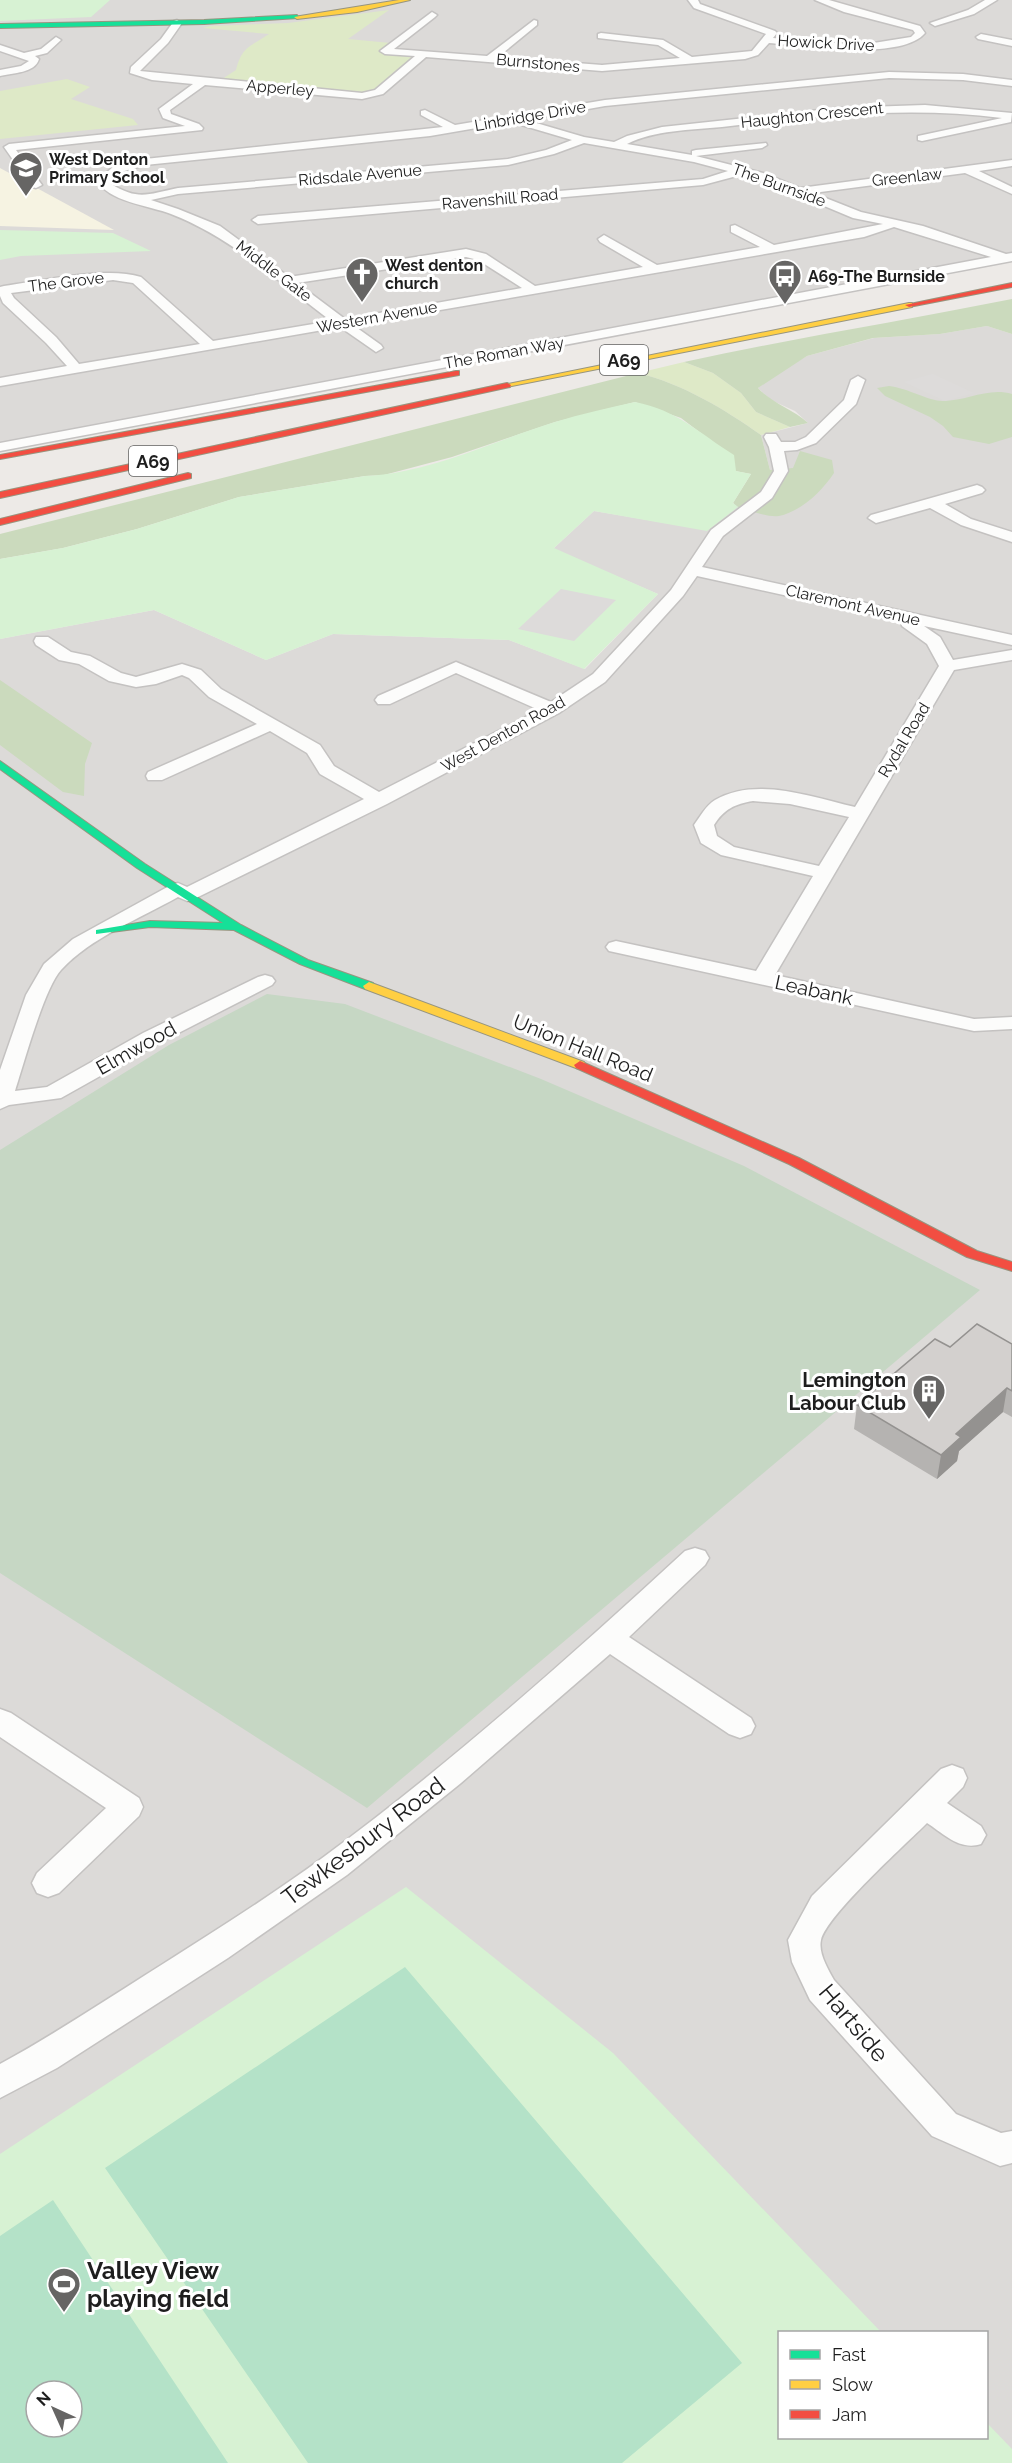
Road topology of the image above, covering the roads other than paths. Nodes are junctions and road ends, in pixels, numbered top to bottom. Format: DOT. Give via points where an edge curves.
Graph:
graph roads {
  1 [pos="386,0"];
  2 [pos="407,0"];
  3 [pos="693,0"];
  4 [pos="820,0"];
  5 [pos="992,0"];
  6 [pos="865,2"];
  7 [pos="836,6"];
  8 [pos="432,15"];
  9 [pos="177,21"];
  10 [pos="534,23"];
  11 [pos="935,23"];
  12 [pos="0,24"];
  13 [pos="601,36"];
  14 [pos="981,37"];
  15 [pos="56,40"];
  16 [pos="767,40"];
  17 [pos="1012,43"];
  18 [pos="0,48"];
  19 [pos="424,54"];
  20 [pos="26,55"];
  21 [pos="489,59"];
  22 [pos="691,61"];
  23 [pos="944,64"];
  24 [pos="0,73"];
  25 [pos="963,77"];
  26 [pos="202,82"];
  27 [pos="1012,83"];
  28 [pos="424,113"];
  29 [pos="1012,117"];
  30 [pos="510,119"];
  31 [pos="454,129"];
  32 [pos="206,137"];
  33 [pos="922,138"];
  34 [pos="583,140"];
  35 [pos="615,146"];
  36 [pos="762,146"];
  37 [pos="677,156"];
  38 [pos="1012,163"];
  39 [pos="738,169"];
  40 [pos="968,170"];
  41 [pos="36,185"];
  42 [pos="801,191"];
  43 [pos="1012,191"];
  44 [pos="141,202"];
  45 [pos="258,219"];
  46 [pos="893,222"];
  47 [pos="735,229"];
  48 [pos="604,238"];
  49 [pos="772,249"];
  50 [pos="1010,258"];
  51 [pos="655,269"];
  52 [pos="1012,273"];
  53 [pos="287,281"];
  54 [pos="1012,285"];
  55 [pos="2,289"];
  56 [pos="533,290"];
  57 [pos="944,298"];
  58 [pos="342,323"];
  59 [pos="738,325"];
  60 [pos="210,346"];
  61 [pos="376,348"];
  62 [pos="76,369"];
  63 [pos="858,380"];
  64 [pos="0,382"];
  65 [pos="436,415"];
  66 [pos="0,447"];
  67 [pos="0,457"];
  68 [pos="207,471"];
  69 [pos="0,482"];
  70 [pos="977,490"];
  71 [pos="0,495"];
  72 [pos="932,503"];
  73 [pos="876,518"];
  74 [pos="0,522"];
  75 [pos="1012,537"];
  76 [pos="693,570"];
  77 [pos="901,617"];
  78 [pos="1012,640"];
  79 [pos="42,641"];
  80 [pos="1012,655"];
  81 [pos="948,666"];
  82 [pos="384,700"];
  83 [pos="553,709"];
  84 [pos="271,724"];
  85 [pos="0,764"];
  86 [pos="154,776"];
  87 [pos="380,800"];
  88 [pos="860,814"];
  89 [pos="825,873"];
  90 [pos="182,892"];
  91 [pos="237,927"];
  92 [pos="100,932"];
  93 [pos="616,948"];
  94 [pos="762,979"];
  95 [pos="265,981"];
  96 [pos="1012,1023"];
  97 [pos="1,1101"];
  98 [pos="1012,1267"];
  99 [pos="695,1558"];
  100 [pos="609,1638"];
  101 [pos="740,1726"];
  102 [pos="4,1729"];
  103 [pos="952,1778"];
  104 [pos="926,1805"];
  105 [pos="970,1835"];
  106 [pos="48,1883"];
  107 [pos="0,2082"];
  108 [pos="1012,2147"];
  1 -- 9 [label="main road" via="283,16"];
  2 -- 9 [label="main road" via="313,17"];
  3 -- 16 [label="street" via="697,6 767,30 772,33"];
  4 -- 7 [label="street, Howick Drive"];
  5 -- 11 [label="street" via="971,12"];
  6 -- 7 [label="street"];
  7 -- 16 [label="street, Howick Drive" via="917,28 920,33 915,39 861,48"];
  8 -- 19 [label="street, Burnstones" via="385,51"];
  9 -- 12 [label="main road"];
  9 -- 26 [label="street, Apperley" via="165,41 135,72"];
  10 -- 21 [label="street"];
  13 -- 22 [label="street, Burnstones" via="660,42"];
  14 -- 17 [label="street"];
  15 -- 20 [label="street" via="44,51"];
  16 -- 22 [label="street, Burnstones" via="755,53 745,56"];
  18 -- 20 [label="street"];
  19 -- 21 [label="street, Burnstones"];
  19 -- 26 [label="street, Apperley" via="379,92 362,96"];
  20 -- 24 [label="street" via="34,59 33,63"];
  21 -- 22 [label="street, Burnstones" via="602,68"];
  23 -- 25 [label="street"];
  25 -- 27 [label="street, Linbridge Drive"];
  25 -- 30 [label="street, Linbridge Drive" via="855,78 604,103"];
  26 -- 32 [label="street" via="164,109 167,116"];
  28 -- 31 [label="street"];
  29 -- 33 [label="street" via="992,125"];
  29 -- 35 [label="street, Haughton Crescent" via="942,107 883,108 662,130"];
  30 -- 31 [label="street, Linbridge Drive"];
  30 -- 34 [label="street, The Burnside"];
  31 -- 32 [label="street, Linbridge Drive" via="401,141"];
  32 -- 41 [label="street" via="9,147"];
  32 -- 44 [label="street, Linbridge Drive" via="107,175 106,186"];
  34 -- 35 [label="street, The Burnside"];
  34 -- 44 [label="street, Ridsdale Avenue" via="508,162 421,166 335,182 178,191"];
  35 -- 37 [label="street, The Burnside"];
  36 -- 37 [label="street"];
  37 -- 39 [label="street, The Burnside"];
  38 -- 40 [label="street, Greenlaw"];
  39 -- 42 [label="street, The Burnside"];
  39 -- 45 [label="street, Ravenshill Road" via="703,182 353,207"];
  40 -- 42 [label="street, Greenlaw"];
  40 -- 43 [label="street"];
  42 -- 46 [label="street, The Burnside" via="857,215"];
  44 -- 53 [label="street, Middle Gate" via="199,220 232,239"];
  46 -- 49 [label="street, Western Avenue" via="864,233"];
  46 -- 50 [label="street, The Burnside"];
  47 -- 49 [label="street"];
  48 -- 51 [label="street"];
  49 -- 51 [label="street, Western Avenue"];
  50 -- 66 [label="street, The Roman Way"];
  51 -- 56 [label="street, Western Avenue"];
  52 -- 59 [label="main road"];
  53 -- 56 [label="street" via="466,254 482,257"];
  53 -- 58 [label="street, Middle Gate"];
  54 -- 57 [label="main road, A69"];
  55 -- 60 [label="street, The Grove" via="129,277"];
  55 -- 62 [label="street, The Grove" via="8,300"];
  56 -- 58 [label="street, Western Avenue"];
  57 -- 65 [label="main road"];
  57 -- 71 [label="main road, A69" via="580,369"];
  58 -- 60 [label="street, Western Avenue"];
  58 -- 61 [label="street, Middle Gate"];
  60 -- 62 [label="street, Western Avenue"];
  62 -- 64 [label="street, Western Avenue"];
  63 -- 76 [label="street, West Denton Road" via="851,401 811,440 797,446 773,442 781,471 767,495 717,533"];
  67 -- 69 [label="main road, A69" via="656,340"];
  68 -- 74 [label="main road"];
  70 -- 72 [label="street"];
  72 -- 73 [label="street"];
  72 -- 75 [label="street" via="966,522"];
  76 -- 77 [label="street, Claremont Avenue"];
  76 -- 83 [label="street, West Denton Road" via="677,593 599,678"];
  77 -- 78 [label="street, Claremont Avenue"];
  77 -- 81 [label="street" via="934,641"];
  79 -- 84 [label="street" via="65,656 84,660 116,678 136,682 182,669 195,674 215,693"];
  80 -- 81 [label="street"];
  81 -- 88 [label="street, Rydal Road"];
  82 -- 83 [label="street" via="456,667"];
  83 -- 87 [label="street, West Denton Road"];
  84 -- 86 [label="street"];
  84 -- 87 [label="street" via="314,749 327,770"];
  85 -- 90 [label="main road, Union Hall Road"];
  87 -- 90 [label="street, West Denton Road"];
  88 -- 89 [label="street, Rydal Road"];
  88 -- 89 [label="street" via="774,796 744,796 720,804 704,825 708,839 728,851"];
  89 -- 94 [label="street, Rydal Road"];
  90 -- 91 [label="main road, Union Hall Road"];
  90 -- 92 [label="street, West Denton Road"];
  91 -- 92 [label="main road" via="163,922 128,924"];
  91 -- 98 [label="main road, Union Hall Road" via="304,962 596,1071 794,1161 972,1254"];
  92 -- 97 [label="street, West Denton Road" via="51,968 37,995"];
  93 -- 94 [label="street, Leabank"];
  94 -- 96 [label="street, Leabank" via="974,1026"];
  95 -- 97 [label="street, Elmwood" via="150,1038 53,1093"];
  99 -- 100 [label="street, Tewkesbury Road"];
  100 -- 101 [label="street"];
  100 -- 107 [label="street, Tewkesbury Road" via="336,1866 216,1948"];
  102 -- 106 [label="street" via="128,1807"];
  103 -- 104 [label="street, Hartside"];
  104 -- 105 [label="street"];
  104 -- 108 [label="street, Hartside" via="823,1906 804,1940 808,1962 822,1990 944,2125 1000,2150"];
}
